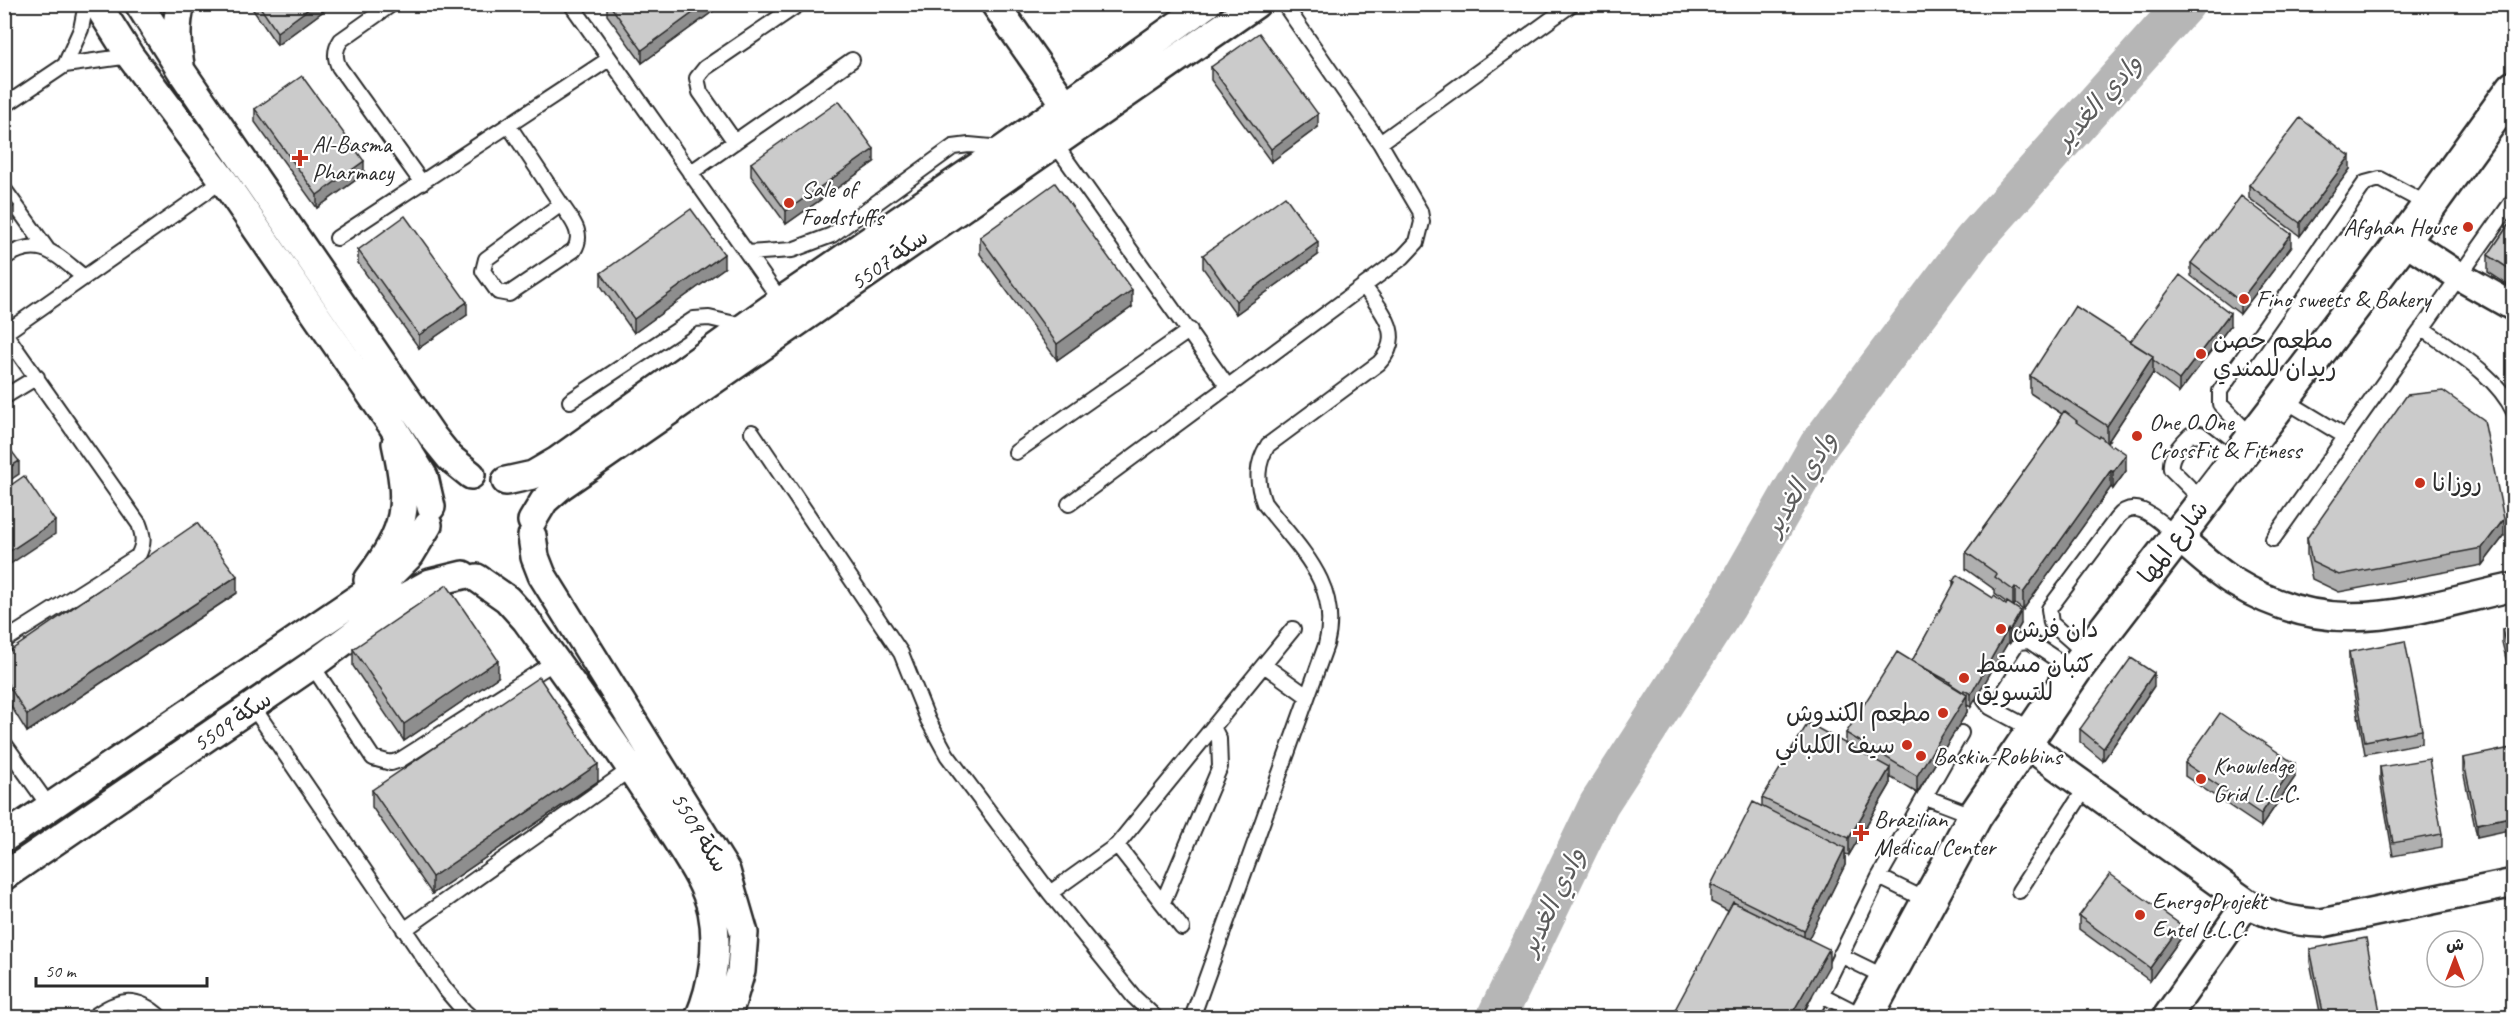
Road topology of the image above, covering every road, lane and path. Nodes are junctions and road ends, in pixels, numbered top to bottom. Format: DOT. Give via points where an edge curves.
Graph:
graph roads {
  1 [pos="86,4"];
  2 [pos="97,4"];
  3 [pos="139,4"];
  4 [pos="181,4"];
  5 [pos="392,4"];
  6 [pos="571,4"];
  7 [pos="799,4"];
  8 [pos="995,4"];
  9 [pos="1207,4"];
  10 [pos="1256,4"];
  11 [pos="1284,4"];
  12 [pos="1572,4"];
  13 [pos="130,56"];
  14 [pos="609,59"];
  15 [pos="852,60"];
  16 [pos="65,65"];
  17 [pos="182,72"];
  18 [pos="1065,104"];
  19 [pos="4,106"];
  20 [pos="2507,109"];
  21 [pos="509,126"];
  22 [pos="735,142"];
  23 [pos="1380,143"];
  24 [pos="1055,144"];
  25 [pos="1005,148"];
  26 [pos="690,173"];
  27 [pos="223,180"];
  28 [pos="422,183"];
  29 [pos="4,189"];
  30 [pos="2514,199"];
  31 [pos="561,204"];
  32 [pos="2429,205"];
  33 [pos="337,238"];
  34 [pos="2404,240"];
  35 [pos="46,249"];
  36 [pos="747,253"];
  37 [pos="4,258"];
  38 [pos="2459,276"];
  39 [pos="84,277"];
  40 [pos="1364,286"];
  41 [pos="781,301"];
  42 [pos="2514,307"];
  43 [pos="746,327"];
  44 [pos="2422,328"];
  45 [pos="1190,330"];
  46 [pos="5,332"];
  47 [pos="37,378"];
  48 [pos="1228,387"];
  49 [pos="4,397"];
  50 [pos="2283,399"];
  51 [pos="570,400"];
  52 [pos="2514,412"];
  53 [pos="392,425"];
  54 [pos="752,432"];
  55 [pos="2346,437"];
  56 [pos="2245,450"];
  57 [pos="1016,452"];
  58 [pos="471,475"];
  59 [pos="506,481"];
  60 [pos="2204,502"];
  61 [pos="1069,504"];
  62 [pos="430,516"];
  63 [pos="532,529"];
  64 [pos="2177,536"];
  65 [pos="2273,539"];
  66 [pos="470,577"];
  67 [pos="2514,587"];
  68 [pos="348,606"];
  69 [pos="1293,629"];
  70 [pos="4,641"];
  71 [pos="556,661"];
  72 [pos="2080,662"];
  73 [pos="312,665"];
  74 [pos="1264,665"];
  75 [pos="1307,696"];
  76 [pos="253,706"];
  77 [pos="1213,727"];
  78 [pos="1961,733"];
  79 [pos="2029,737"];
  80 [pos="4,743"];
  81 [pos="632,768"];
  82 [pos="2085,789"];
  83 [pos="1925,797"];
  84 [pos="49,806"];
  85 [pos="1975,816"];
  86 [pos="4,838"];
  87 [pos="1117,845"];
  88 [pos="4,876"];
  89 [pos="1879,877"];
  90 [pos="2514,883"];
  91 [pos="2019,891"];
  92 [pos="1050,893"];
  93 [pos="1928,901"];
  94 [pos="1163,902"];
  95 [pos="2247,903"];
  96 [pos="1182,928"];
  97 [pos="404,930"];
  98 [pos="1839,955"];
  99 [pos="1886,977"];
  100 [pos="1820,994"];
  101 [pos="92,1017"];
  102 [pos="161,1017"];
  103 [pos="472,1017"];
  104 [pos="699,1017"];
  105 [pos="728,1017"];
  106 [pos="1156,1017"];
  107 [pos="1192,1017"];
  108 [pos="1810,1017"];
  109 [pos="1865,1017"];
  110 [pos="2166,1017"];
  1 -- 16 [label="lane" via="81,29"];
  2 -- 13 [label="street"];
  3 -- 17 [label="street"];
  4 -- 17 [label="street" via="176,44"];
  5 -- 28 [label="lane" via="341,40 335,57"];
  6 -- 14 [label="lane"];
  7 -- 22 [label="lane" via="705,68 697,78 700,92"];
  8 -- 18 [label="street"];
  9 -- 18 [label="street, سكة 5507"];
  10 -- 24 [label="street, سكة 5507"];
  11 -- 23 [label="lane"];
  12 -- 23 [label="lane"];
  13 -- 16 [label="lane"];
  13 -- 27 [label="street"];
  14 -- 21 [label="lane"];
  14 -- 26 [label="lane"];
  15 -- 22 [label="lane"];
  16 -- 19 [label="lane"];
  17 -- 58 [label="street" via="433,437"];
  18 -- 25 [label="street, سكة 5507"];
  20 -- 32 [label="street, شارع المها"];
  21 -- 28 [label="lane"];
  21 -- 31 [label="lane"];
  22 -- 26 [label="lane"];
  23 -- 40 [label="lane" via="1420,211 1421,232 1411,251"];
  24 -- 45 [label="lane"];
  24 -- 63 [label="street, سكة 5507" via="561,486 544,501"];
  25 -- 36 [label="lane" via="953,147 832,235 792,250"];
  25 -- 41 [label="street, سكة 5507"];
  26 -- 36 [label="lane"];
  27 -- 39 [label="lane"];
  27 -- 53 [label="street"];
  28 -- 33 [label="lane"];
  29 -- 35 [label="lane"];
  30 -- 38 [label="lane"];
  31 -- 31 [label="lane" via="579,234 574,250 509,294 498,292 483,271 486,259"];
  32 -- 34 [label="street, شارع المها"];
  32 -- 56 [label="lane" via="2380,179 2365,183 2220,391 2220,404"];
  34 -- 38 [label="street"];
  34 -- 50 [label="street, شارع المها"];
  35 -- 37 [label="lane" via="25,247"];
  35 -- 39 [label="lane"];
  36 -- 41 [label="lane"];
  38 -- 42 [label="street"];
  38 -- 44 [label="lane"];
  39 -- 46 [label="lane"];
  40 -- 48 [label="lane"];
  40 -- 75 [label="lane" via="1390,328 1389,351 1379,363 1268,445 1259,465 1259,490 1264,502 1320,577 1330,606 1329,633"];
  41 -- 43 [label="street, سكة 5507"];
  43 -- 51 [label="lane" via="709,318 694,319"];
  43 -- 59 [label="street, سكة 5507" via="557,461 533,475"];
  44 -- 52 [label="lane" via="2499,388"];
  44 -- 55 [label="lane"];
  45 -- 48 [label="lane"];
  45 -- 57 [label="lane"];
  46 -- 47 [label="lane"];
  47 -- 49 [label="lane"];
  47 -- 70 [label="lane" via="139,524 143,546 128,563"];
  48 -- 61 [label="lane"];
  50 -- 55 [label="lane"];
  50 -- 56 [label="street, شارع المها"];
  53 -- 62 [label="street" via="424,477"];
  53 -- 68 [label="street" via="406,488 404,512 398,535 386,556"];
  54 -- 92 [label="lane" via="901,652 928,720 947,754"];
  55 -- 65 [label="lane"];
  56 -- 60 [label="street, شارع المها"];
  56 -- 60 [label="lane" via="2200,434 2186,439 2171,459 2171,469"];
  58 -- 59 [label="street" via="489,475"];
  58 -- 62 [label="street" via="454,481 441,492"];
  59 -- 63 [label="street" via="524,499"];
  60 -- 64 [label="street, شارع المها"];
  62 -- 66 [label="street" via="430,541 437,556 448,568"];
  62 -- 68 [label="street, سكة 5509" via="420,541 398,569"];
  63 -- 66 [label="street" via="527,550 509,569 492,577"];
  63 -- 105 [label="street, سكة 5509" via="542,575 726,870 744,933 741,971"];
  64 -- 67 [label="street" via="2235,583 2289,608 2323,617 2392,614"];
  64 -- 72 [label="street, شارع المها"];
  64 -- 72 [label="lane" via="2138,508 2130,508 2117,518 2049,609 2050,623"];
  66 -- 71 [label="street, سكة 5509" via="496,590 518,609"];
  66 -- 73 [label="street, سكة 5509" via="446,578 415,590"];
  68 -- 84 [label="street, سكة 5509"];
  69 -- 74 [label="lane"];
  71 -- 73 [label="lane" via="391,763 373,758"];
  71 -- 81 [label="street, سكة 5509"];
  72 -- 79 [label="street, شارع المها"];
  72 -- 79 [label="lane" via="2029,641 2015,646 1984,699"];
  73 -- 76 [label="street, سكة 5509"];
  74 -- 75 [label="lane"];
  74 -- 77 [label="lane"];
  75 -- 107 [label="lane"];
  76 -- 88 [label="street, سكة 5509"];
  76 -- 97 [label="lane"];
  77 -- 87 [label="lane"];
  77 -- 94 [label="lane" via="1219,739 1220,767"];
  78 -- 83 [label="lane"];
  79 -- 82 [label="street"];
  79 -- 85 [label="street, شارع المها"];
  80 -- 84 [label="lane"];
  81 -- 97 [label="lane"];
  81 -- 104 [label="street, سكة 5509" via="700,877 712,910 713,965"];
  82 -- 91 [label="lane"];
  82 -- 95 [label="street"];
  83 -- 85 [label="lane"];
  83 -- 89 [label="lane"];
  84 -- 86 [label="street, سكة 5509"];
  85 -- 93 [label="street, شارع المها"];
  87 -- 92 [label="lane"];
  87 -- 94 [label="lane"];
  89 -- 93 [label="lane"];
  89 -- 98 [label="lane"];
  90 -- 95 [label="street" via="2322,923 2287,920"];
  92 -- 106 [label="lane" via="1134,997"];
  93 -- 99 [label="street, شارع المها"];
  94 -- 96 [label="lane"];
  95 -- 110 [label="street"];
  97 -- 103 [label="lane" via="454,1001"];
  98 -- 99 [label="lane"];
  98 -- 100 [label="lane"];
  99 -- 109 [label="street, شارع المها"];
  100 -- 108 [label="lane"];
  100 -- 109 [label="lane"];
  101 -- 102 [label="lane" via="108,1005 130,1002"];
}
